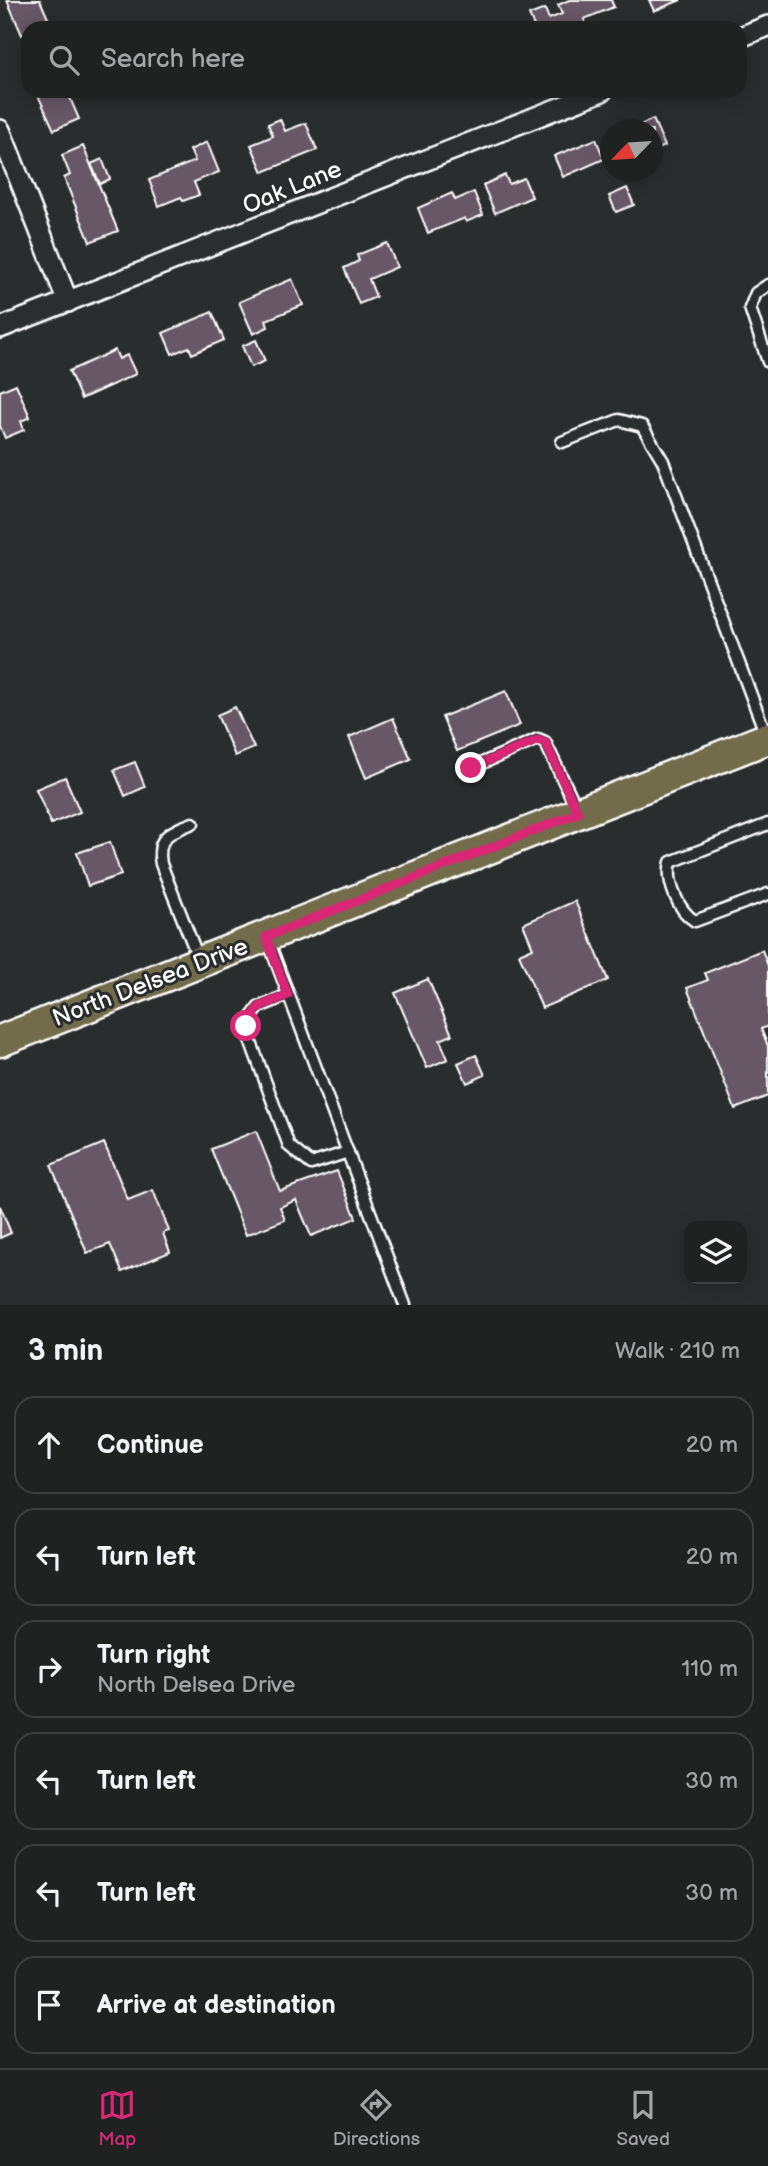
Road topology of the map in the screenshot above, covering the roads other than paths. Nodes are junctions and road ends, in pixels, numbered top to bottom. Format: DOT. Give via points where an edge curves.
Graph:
graph roads {
  1 [pos="768,26"];
  2 [pos="747,34"];
  3 [pos="584,98"];
  4 [pos="0,130"];
  5 [pos="768,285"];
  6 [pos="68,302"];
  7 [pos="0,328"];
  8 [pos="768,362"];
  9 [pos="562,442"];
  10 [pos="768,738"];
  11 [pos="471,768"];
  12 [pos="578,813"];
  13 [pos="192,823"];
  14 [pos="768,824"];
  15 [pos="768,894"];
  16 [pos="266,937"];
  17 [pos="200,962"];
  18 [pos="288,995"];
  19 [pos="0,1041"];
  20 [pos="348,1152"];
  21 [pos="405,1305"];
  1 -- 2 [label="street"];
  3 -- 6 [label="street, Oak Lane"];
  4 -- 6 [label="street"];
  5 -- 8 [label="lane" via="756,293 750,308"];
  6 -- 7 [label="street, Oak Lane"];
  9 -- 10 [label="lane" via="619,420 642,426 663,461"];
  10 -- 12 [label="main road, North Delsea Drive"];
  11 -- 12 [label="lane" via="538,740 545,742"];
  12 -- 16 [label="main road, North Delsea Drive"];
  13 -- 17 [label="lane" via="169,832 158,849"];
  14 -- 15 [label="lane" via="671,862 668,874 684,914 695,921"];
  16 -- 17 [label="main road, North Delsea Drive"];
  16 -- 18 [label="lane"];
  17 -- 19 [label="main road, North Delsea Drive"];
  18 -- 20 [label="lane"];
  18 -- 20 [label="lane" via="259,1007 246,1026 289,1146 311,1164"];
  20 -- 21 [label="lane"];
}
